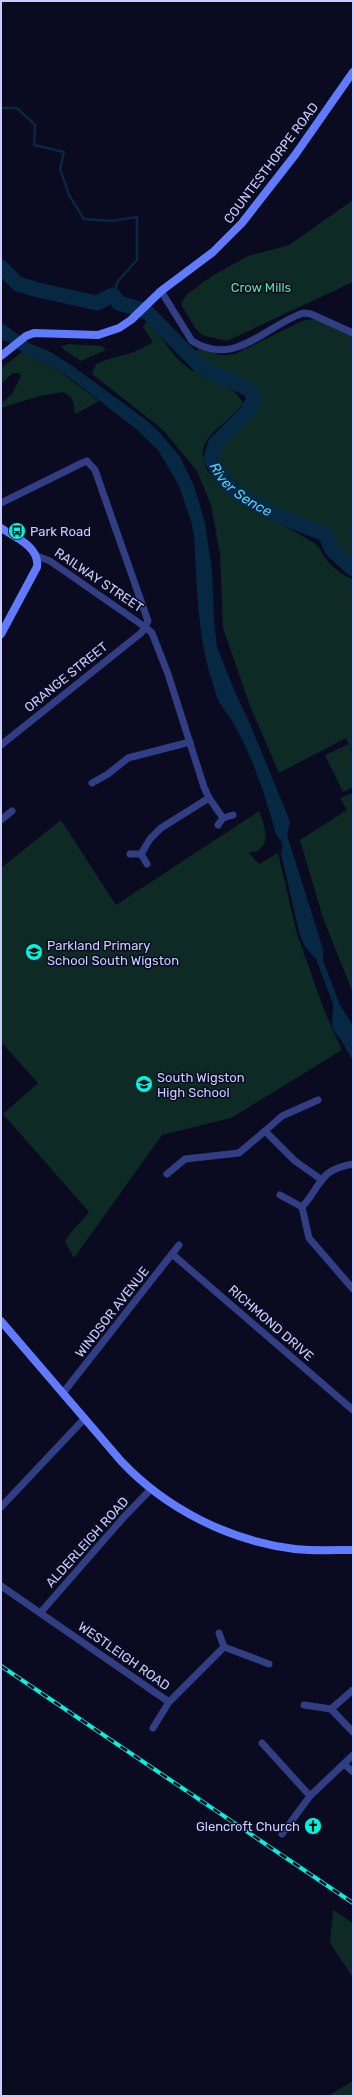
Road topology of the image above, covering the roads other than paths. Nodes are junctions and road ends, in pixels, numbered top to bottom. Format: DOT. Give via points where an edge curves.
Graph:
graph roads {
  1 [pos="353,72"];
  2 [pos="161,292"];
  3 [pos="353,332"];
  4 [pos="1,356"];
  5 [pos="1,503"];
  6 [pos="1,528"];
  7 [pos="37,556"];
  8 [pos="145,627"];
  9 [pos="1,634"];
  10 [pos="190,742"];
  11 [pos="1,745"];
  12 [pos="92,783"];
  13 [pos="209,798"];
  14 [pos="12,810"];
  15 [pos="233,815"];
  16 [pos="224,818"];
  17 [pos="1,820"];
  18 [pos="218,825"];
  19 [pos="130,854"];
  20 [pos="141,854"];
  21 [pos="147,864"];
  22 [pos="318,1100"];
  23 [pos="265,1131"];
  24 [pos="353,1164"];
  25 [pos="167,1174"];
  26 [pos="322,1180"];
  27 [pos="280,1195"];
  28 [pos="302,1207"];
  29 [pos="179,1245"];
  30 [pos="172,1254"];
  31 [pos="353,1289"];
  32 [pos="1,1321"];
  33 [pos="63,1393"];
  34 [pos="353,1410"];
  35 [pos="85,1418"];
  36 [pos="151,1489"];
  37 [pos="1,1507"];
  38 [pos="353,1550"];
  39 [pos="1,1586"];
  40 [pos="41,1612"];
  41 [pos="219,1633"];
  42 [pos="224,1647"];
  43 [pos="269,1664"];
  44 [pos="353,1690"];
  45 [pos="169,1702"];
  46 [pos="304,1705"];
  47 [pos="331,1709"];
  48 [pos="152,1728"];
  49 [pos="353,1732"];
  50 [pos="262,1743"];
  51 [pos="353,1755"];
  52 [pos="344,1764"];
  53 [pos="353,1772"];
  54 [pos="310,1796"];
  55 [pos="282,1834"];
  1 -- 2 [label="street, COUNTESTHORPE ROAD" via="295,155 242,223 213,252"];
  2 -- 3 [label="street" via="192,341 221,350 231,350 244,345 303,313"];
  2 -- 4 [label="street, COUNTESTHORPE ROAD" via="119,328 98,335 34,333 26,336"];
  5 -- 8 [label="street" via="87,462 95,470 148,620"];
  6 -- 7 [label="street" via="33,549"];
  7 -- 8 [label="street, RAILWAY STREET" via="50,561"];
  7 -- 9 [label="street" via="37,567"];
  8 -- 10 [label="street" via="154,639"];
  8 -- 11 [label="street, ORANGE STREET" via="141,633"];
  10 -- 12 [label="street" via="128,758"];
  10 -- 13 [label="street"];
  13 -- 16 [label="street"];
  13 -- 20 [label="street" via="161,828 150,839"];
  14 -- 17 [label="street"];
  15 -- 16 [label="street"];
  16 -- 18 [label="street"];
  19 -- 20 [label="street"];
  20 -- 21 [label="street"];
  22 -- 23 [label="street" via="282,1116"];
  23 -- 25 [label="street" via="239,1153 185,1159"];
  23 -- 26 [label="street" via="295,1161"];
  24 -- 26 [label="street" via="334,1168 327,1172"];
  26 -- 28 [label="street"];
  27 -- 28 [label="street"];
  28 -- 31 [label="street" via="309,1238"];
  29 -- 30 [label="street, WINDSOR AVENUE"];
  30 -- 33 [label="street, WINDSOR AVENUE"];
  30 -- 34 [label="street, RICHMOND DRIVE"];
  32 -- 33 [label="street"];
  33 -- 35 [label="street"];
  35 -- 36 [label="street" via="121,1461"];
  35 -- 37 [label="street"];
  36 -- 38 [label="street" via="184,1511 239,1536 296,1549"];
  36 -- 40 [label="street, ALDERLEIGH ROAD"];
  39 -- 40 [label="street, WESTLEIGH ROAD"];
  40 -- 45 [label="street, WESTLEIGH ROAD"];
  41 -- 42 [label="street"];
  42 -- 43 [label="street"];
  42 -- 45 [label="street, WESTLEIGH ROAD"];
  44 -- 47 [label="street"];
  45 -- 48 [label="street"];
  46 -- 47 [label="street"];
  47 -- 49 [label="street"];
  50 -- 54 [label="street"];
  51 -- 52 [label="street"];
  52 -- 53 [label="street"];
  52 -- 54 [label="street"];
  54 -- 55 [label="street"];
}
